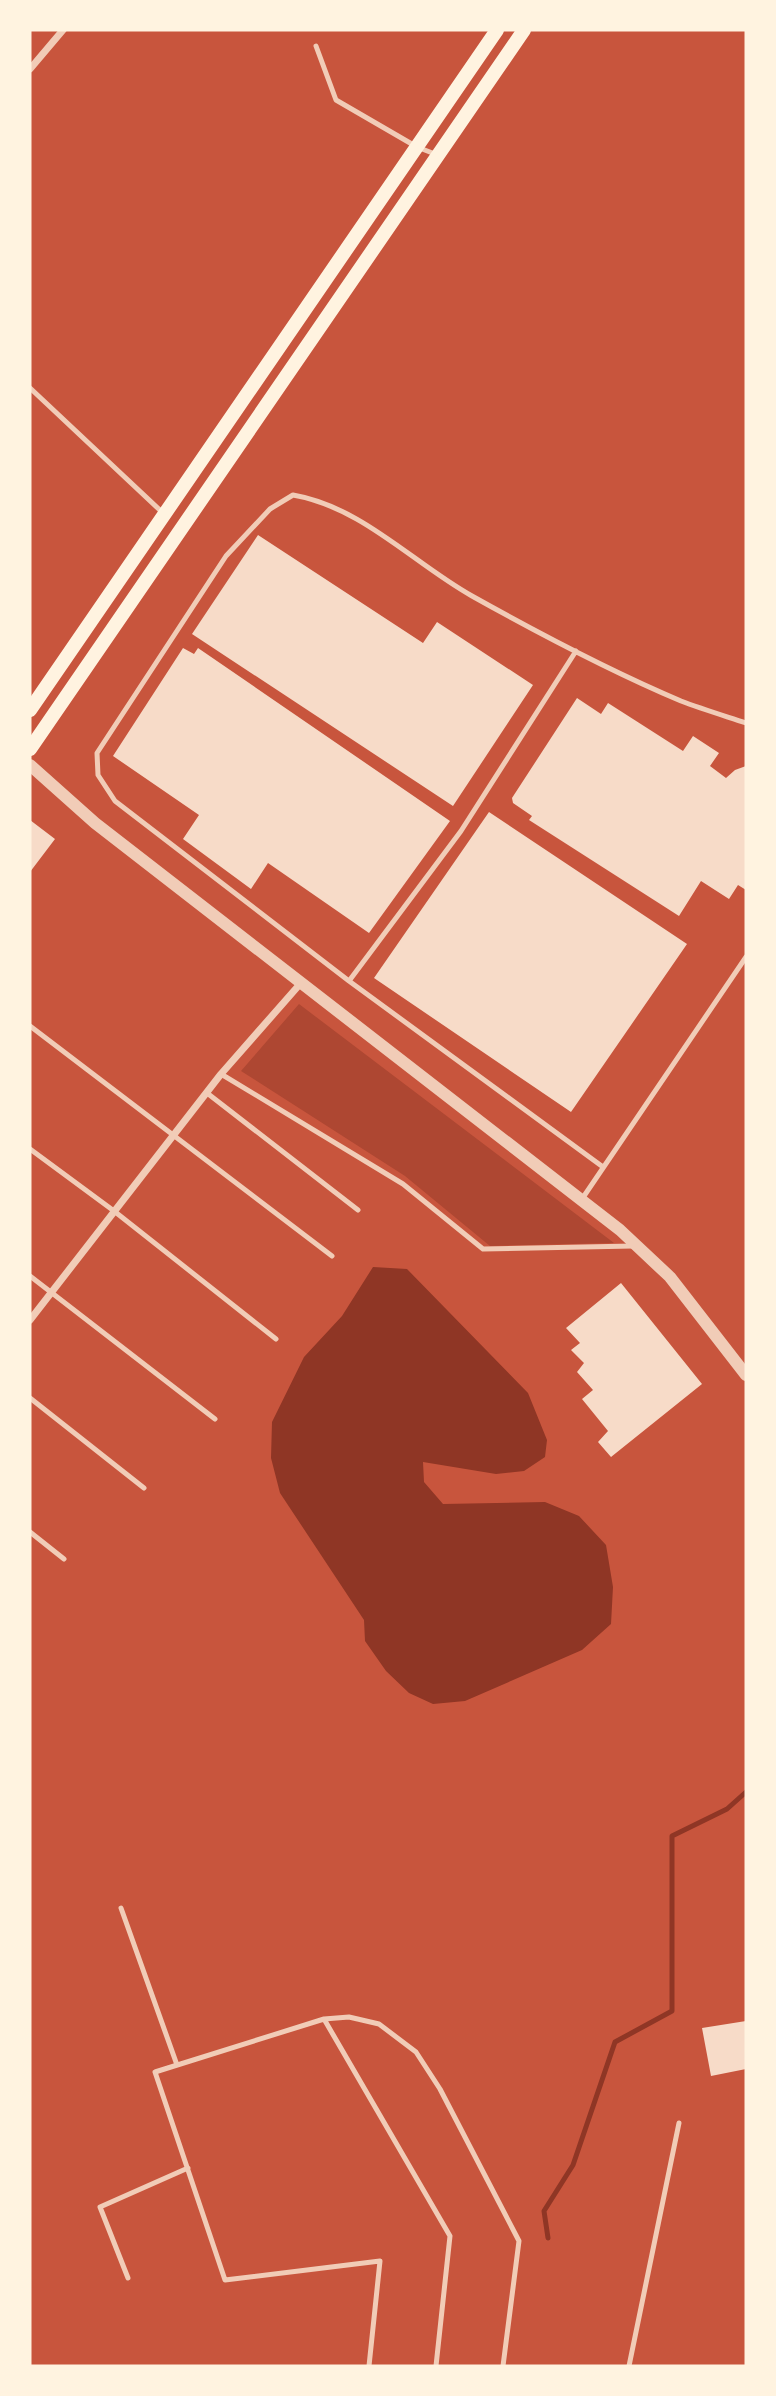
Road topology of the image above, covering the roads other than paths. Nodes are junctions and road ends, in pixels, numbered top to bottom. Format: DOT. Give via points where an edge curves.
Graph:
graph roads {
  1 [pos="64,30"];
  2 [pos="496,30"];
  3 [pos="524,30"];
  4 [pos="316,46"];
  5 [pos="30,69"];
  6 [pos="417,147"];
  7 [pos="438,156"];
  8 [pos="30,388"];
  9 [pos="164,514"];
  10 [pos="576,651"];
  11 [pos="30,710"];
  12 [pos="746,723"];
  13 [pos="30,748"];
  14 [pos="30,765"];
  15 [pos="746,957"];
  16 [pos="349,981"];
  17 [pos="300,984"];
  18 [pos="30,1026"];
  19 [pos="221,1074"];
  20 [pos="207,1093"];
  21 [pos="173,1136"];
  22 [pos="30,1149"];
  23 [pos="603,1167"];
  24 [pos="582,1199"];
  25 [pos="358,1210"];
  26 [pos="114,1211"];
  27 [pos="638,1246"];
  28 [pos="331,1256"];
  29 [pos="30,1276"];
  30 [pos="51,1292"];
  31 [pos="30,1320"];
  32 [pos="276,1339"];
  33 [pos="746,1374"];
  34 [pos="30,1398"];
  35 [pos="215,1419"];
  36 [pos="144,1488"];
  37 [pos="30,1532"];
  38 [pos="64,1559"];
  39 [pos="121,1908"];
  40 [pos="324,2019"];
  41 [pos="177,2065"];
  42 [pos="679,2123"];
  43 [pos="188,2168"];
  44 [pos="128,2278"];
  45 [pos="369,2366"];
  46 [pos="436,2366"];
  47 [pos="503,2366"];
  48 [pos="629,2366"];
  1 -- 5 [label="street"];
  2 -- 6 [label="main road"];
  3 -- 7 [label="main road"];
  4 -- 6 [label="lane" via="336,100"];
  6 -- 7 [label="lane"];
  6 -- 9 [label="main road"];
  7 -- 13 [label="main road"];
  8 -- 9 [label="lane"];
  9 -- 11 [label="main road"];
  10 -- 12 [label="lane" via="682,701"];
  10 -- 16 [label="lane" via="461,831"];
  10 -- 16 [label="lane" via="469,594 352,516 315,499 293,495 270,509 226,556 97,754 98,775 115,801"];
  14 -- 17 [label="street"];
  15 -- 23 [label="lane"];
  16 -- 23 [label="lane"];
  17 -- 19 [label="street"];
  17 -- 24 [label="street"];
  18 -- 21 [label="lane"];
  19 -- 20 [label="street"];
  19 -- 27 [label="lane" via="403,1184 483,1249"];
  20 -- 21 [label="street"];
  20 -- 25 [label="lane"];
  21 -- 26 [label="street"];
  21 -- 28 [label="lane"];
  22 -- 26 [label="lane"];
  23 -- 24 [label="lane"];
  24 -- 27 [label="street"];
  26 -- 30 [label="street"];
  26 -- 32 [label="lane"];
  27 -- 33 [label="street" via="670,1277"];
  29 -- 30 [label="lane"];
  30 -- 31 [label="street"];
  30 -- 35 [label="lane"];
  34 -- 36 [label="lane"];
  37 -- 38 [label="lane"];
  39 -- 41 [label="lane"];
  40 -- 41 [label="lane"];
  40 -- 46 [label="lane" via="450,2236"];
  40 -- 47 [label="lane" via="349,2017 379,2024 416,2052 519,2241"];
  41 -- 43 [label="lane" via="155,2072"];
  42 -- 48 [label="lane"];
  43 -- 44 [label="lane" via="100,2207"];
  43 -- 45 [label="lane" via="225,2280 380,2261"];
}
